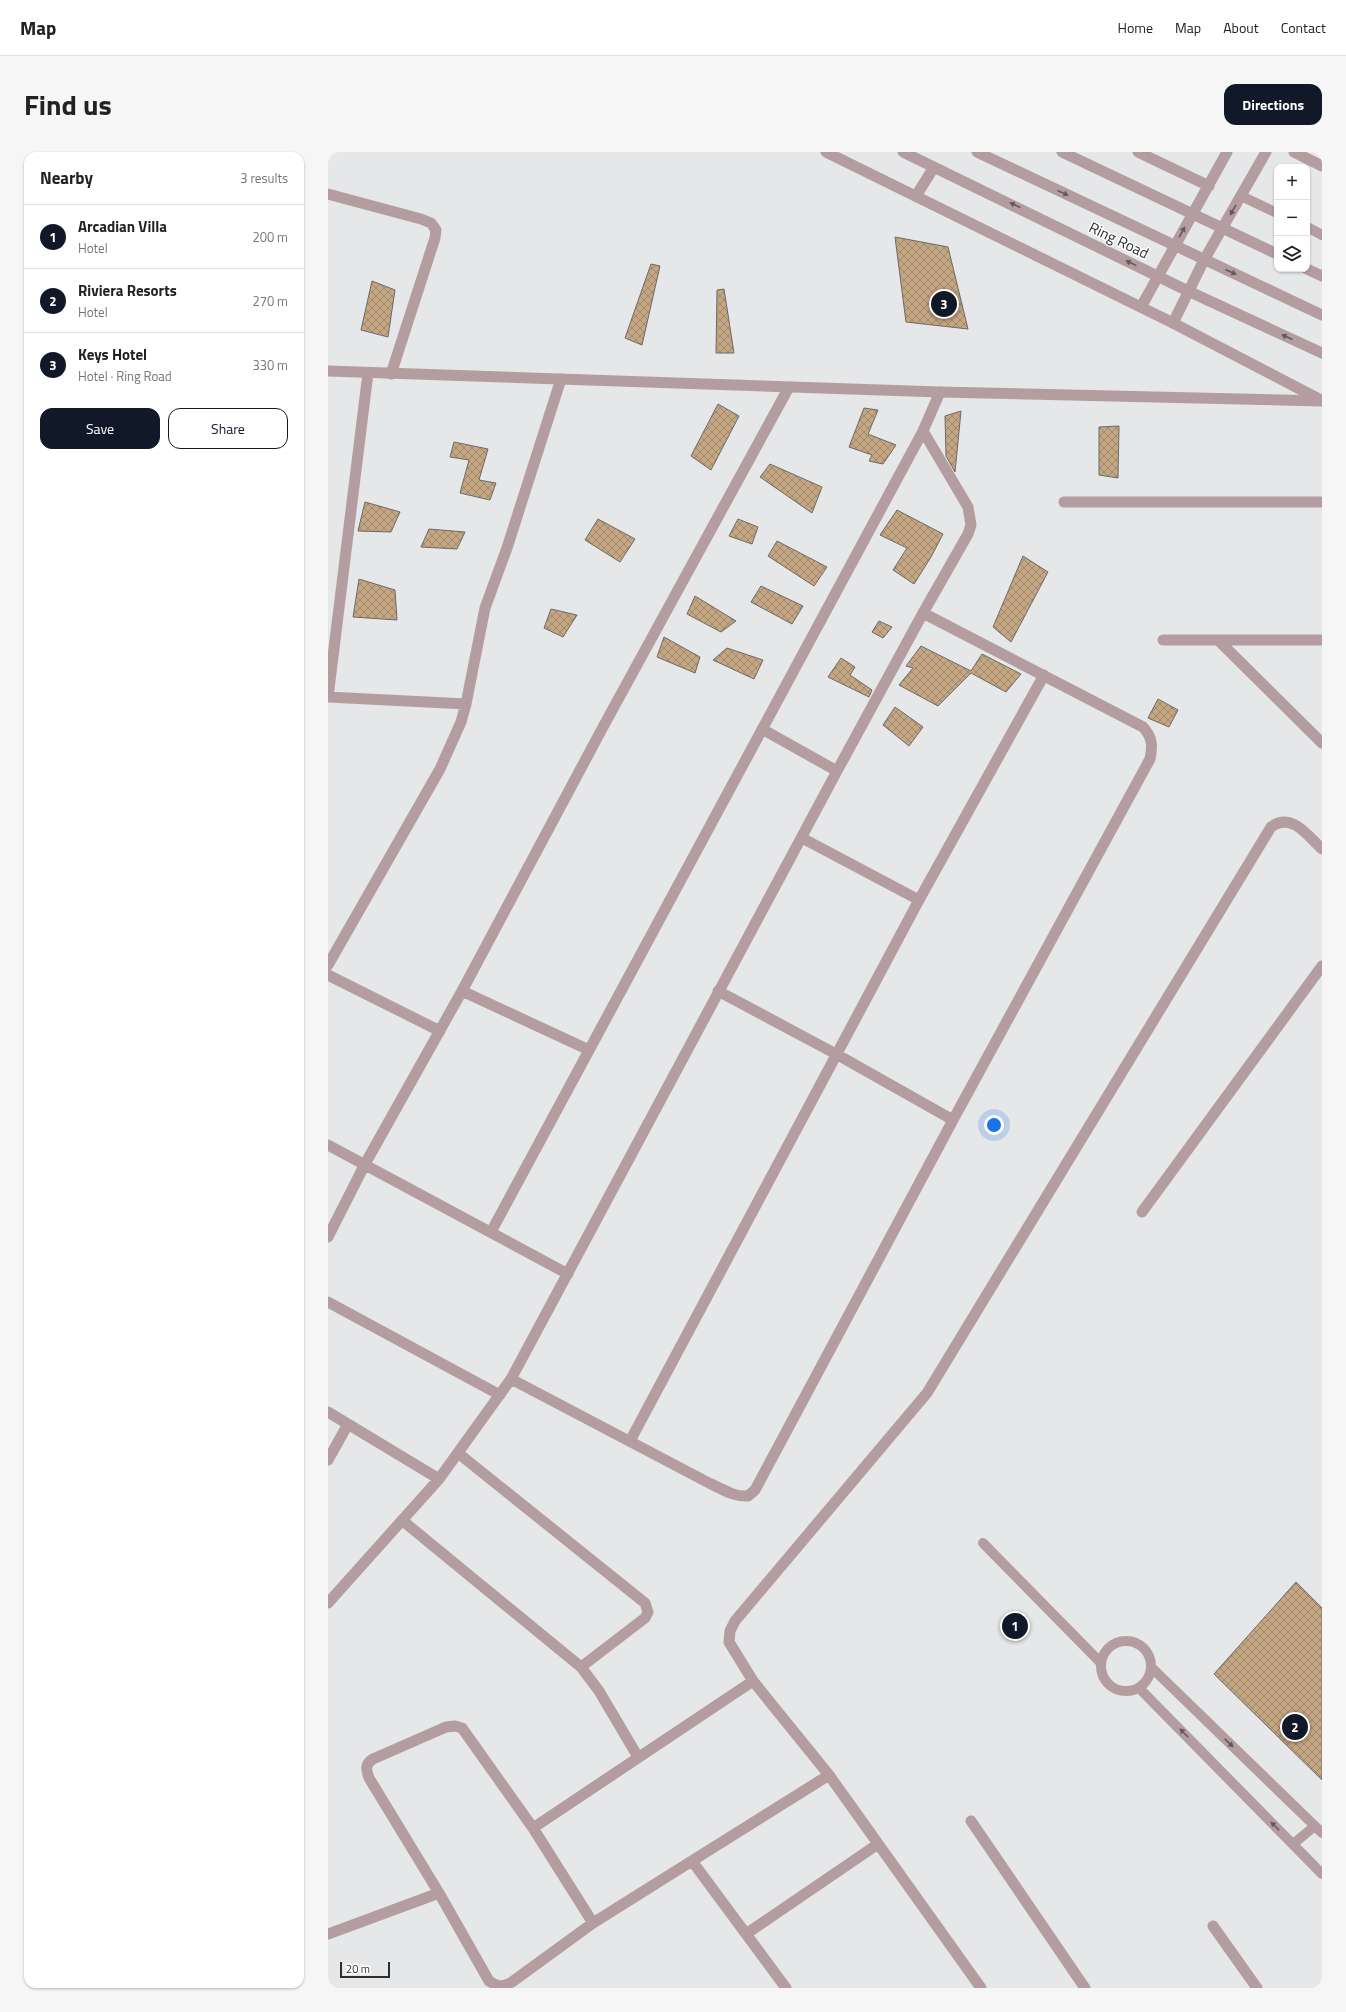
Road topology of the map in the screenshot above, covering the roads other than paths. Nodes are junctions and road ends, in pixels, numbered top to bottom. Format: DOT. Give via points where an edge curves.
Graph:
graph roads {
  1 [pos="826,152"];
  2 [pos="903,152"];
  3 [pos="977,152"];
  4 [pos="1062,152"];
  5 [pos="1138,152"];
  6 [pos="1227,152"];
  7 [pos="1266,152"];
  8 [pos="1294,152"];
  9 [pos="1322,166"];
  10 [pos="934,167"];
  11 [pos="1209,186"];
  12 [pos="328,194"];
  13 [pos="916,196"];
  14 [pos="1241,196"];
  15 [pos="1274,212"];
  16 [pos="1193,213"];
  17 [pos="1223,228"];
  18 [pos="1310,229"];
  19 [pos="1322,234"];
  20 [pos="1175,246"];
  21 [pos="1274,253"];
  22 [pos="1204,260"];
  23 [pos="1310,270"];
  24 [pos="1157,276"];
  25 [pos="1322,276"];
  26 [pos="1188,291"];
  27 [pos="1141,307"];
  28 [pos="1322,315"];
  29 [pos="1173,323"];
  30 [pos="1322,353"];
  31 [pos="328,371"];
  32 [pos="368,373"];
  33 [pos="391,374"];
  34 [pos="561,378"];
  35 [pos="789,387"];
  36 [pos="940,392"];
  37 [pos="1322,400"];
  38 [pos="923,431"];
  39 [pos="1064,502"];
  40 [pos="1322,502"];
  41 [pos="923,613"];
  42 [pos="1163,640"];
  43 [pos="1218,640"];
  44 [pos="1322,640"];
  45 [pos="1044,675"];
  46 [pos="328,697"];
  47 [pos="466,704"];
  48 [pos="762,729"];
  49 [pos="1322,743"];
  50 [pos="837,771"];
  51 [pos="802,838"];
  52 [pos="1322,850"];
  53 [pos="919,900"];
  54 [pos="328,965"];
  55 [pos="1322,966"];
  56 [pos="328,975"];
  57 [pos="462,991"];
  58 [pos="718,991"];
  59 [pos="440,1031"];
  60 [pos="589,1050"];
  61 [pos="836,1054"];
  62 [pos="953,1120"];
  63 [pos="328,1144"];
  64 [pos="365,1164"];
  65 [pos="1142,1212"];
  66 [pos="491,1232"];
  67 [pos="328,1237"];
  68 [pos="568,1274"];
  69 [pos="328,1302"];
  70 [pos="511,1379"];
  71 [pos="500,1394"];
  72 [pos="328,1412"];
  73 [pos="348,1424"];
  74 [pos="630,1441"];
  75 [pos="458,1453"];
  76 [pos="328,1460"];
  77 [pos="439,1479"];
  78 [pos="403,1521"];
  79 [pos="983,1543"];
  80 [pos="328,1603"];
  81 [pos="1101,1662"];
  82 [pos="581,1667"];
  83 [pos="1151,1667"];
  84 [pos="753,1681"];
  85 [pos="1139,1688"];
  86 [pos="638,1757"];
  87 [pos="829,1775"];
  88 [pos="970,1821"];
  89 [pos="533,1828"];
  90 [pos="1318,1830"];
  91 [pos="878,1844"];
  92 [pos="1293,1844"];
  93 [pos="692,1861"];
  94 [pos="1322,1874"];
  95 [pos="439,1893"];
  96 [pos="593,1923"];
  97 [pos="1213,1926"];
  98 [pos="328,1934"];
  99 [pos="746,1934"];
  100 [pos="786,1988"];
  101 [pos="981,1988"];
  102 [pos="1085,1988"];
  103 [pos="1258,1988"];
  1 -- 13 [label="street"];
  2 -- 10 [label="street, Ring Road"];
  3 -- 20 [label="street, Ring Road, one-way"];
  4 -- 16 [label="street"];
  5 -- 11 [label="street"];
  6 -- 11 [label="street"];
  7 -- 14 [label="street"];
  8 -- 9 [label="street"];
  10 -- 13 [label="street"];
  24 -- 10 [label="street, Ring Road, one-way"];
  11 -- 16 [label="street"];
  12 -- 33 [label="street" via="421,219 431,223 436,230"];
  13 -- 27 [label="street"];
  14 -- 15 [label="lane"];
  14 -- 17 [label="street, one-way"];
  16 -- 17 [label="street"];
  20 -- 16 [label="street, one-way"];
  17 -- 21 [label="street"];
  17 -- 22 [label="street"];
  18 -- 19 [label="lane"];
  20 -- 22 [label="street, Ring Road"];
  20 -- 24 [label="street"];
  22 -- 26 [label="street"];
  22 -- 28 [label="street, Ring Road, one-way"];
  23 -- 25 [label="street"];
  24 -- 26 [label="street, Ring Road"];
  24 -- 27 [label="street"];
  26 -- 29 [label="street"];
  30 -- 26 [label="street, Ring Road, one-way"];
  27 -- 29 [label="street"];
  29 -- 37 [label="street"];
  31 -- 32 [label="street"];
  32 -- 33 [label="street"];
  32 -- 46 [label="street"];
  33 -- 34 [label="street"];
  34 -- 35 [label="street"];
  34 -- 47 [label="street" via="512,534 485,608"];
  35 -- 36 [label="street"];
  35 -- 57 [label="street"];
  36 -- 37 [label="street"];
  36 -- 38 [label="street"];
  38 -- 41 [label="street" via="968,507 972,525"];
  38 -- 48 [label="street"];
  39 -- 40 [label="street"];
  41 -- 45 [label="street"];
  41 -- 50 [label="street"];
  42 -- 43 [label="street"];
  43 -- 44 [label="street"];
  43 -- 49 [label="street"];
  45 -- 53 [label="street"];
  45 -- 62 [label="street" via="1143,727 1150,735 1153,746 1150,759"];
  46 -- 47 [label="street"];
  47 -- 54 [label="street" via="461,722 440,769"];
  48 -- 50 [label="street"];
  48 -- 60 [label="street"];
  50 -- 51 [label="street"];
  51 -- 53 [label="street"];
  51 -- 58 [label="street"];
  52 -- 84 [label="street" via="1296,825 1287,821 1271,826 927,1393 735,1621 730,1631 729,1642"];
  53 -- 61 [label="street"];
  55 -- 65 [label="street"];
  56 -- 59 [label="street"];
  57 -- 59 [label="street"];
  57 -- 60 [label="street"];
  58 -- 61 [label="street"];
  58 -- 68 [label="street"];
  59 -- 64 [label="street"];
  60 -- 66 [label="street"];
  61 -- 62 [label="street"];
  61 -- 74 [label="street"];
  62 -- 74 [label="street" via="755,1490 748,1496 734,1494"];
  63 -- 64 [label="street"];
  64 -- 66 [label="street"];
  64 -- 67 [label="street"];
  66 -- 68 [label="street"];
  68 -- 70 [label="street"];
  69 -- 71 [label="street"];
  70 -- 71 [label="street"];
  70 -- 74 [label="street"];
  71 -- 75 [label="street"];
  72 -- 73 [label="street"];
  73 -- 76 [label="street"];
  73 -- 77 [label="street"];
  75 -- 77 [label="street"];
  75 -- 82 [label="street" via="648,1607 645,1618"];
  77 -- 78 [label="street"];
  78 -- 80 [label="street"];
  78 -- 82 [label="street"];
  79 -- 81 [label="lane"];
  81 -- 83 [label="lane" via="1103,1655 1115,1643 1123,1641 1132,1642 1146,1651"];
  81 -- 85 [label="lane" via="1108,1685 1123,1691"];
  82 -- 86 [label="street" via="599,1691"];
  83 -- 85 [label="lane" via="1150,1675"];
  83 -- 90 [label="lane, one-way"];
  84 -- 86 [label="street"];
  84 -- 87 [label="street"];
  92 -- 85 [label="lane, one-way"];
  86 -- 89 [label="street"];
  87 -- 91 [label="street"];
  87 -- 93 [label="street"];
  88 -- 102 [label="street"];
  89 -- 95 [label="street" via="462,1728 446,1727 368,1762 366,1769 369,1778"];
  89 -- 96 [label="street"];
  90 -- 92 [label="lane"];
  91 -- 99 [label="street"];
  91 -- 101 [label="street"];
  92 -- 94 [label="lane"];
  93 -- 96 [label="street"];
  93 -- 99 [label="street"];
  95 -- 96 [label="street" via="489,1981 496,1986 512,1982"];
  95 -- 98 [label="street"];
  97 -- 103 [label="street"];
  99 -- 100 [label="street"];
}
